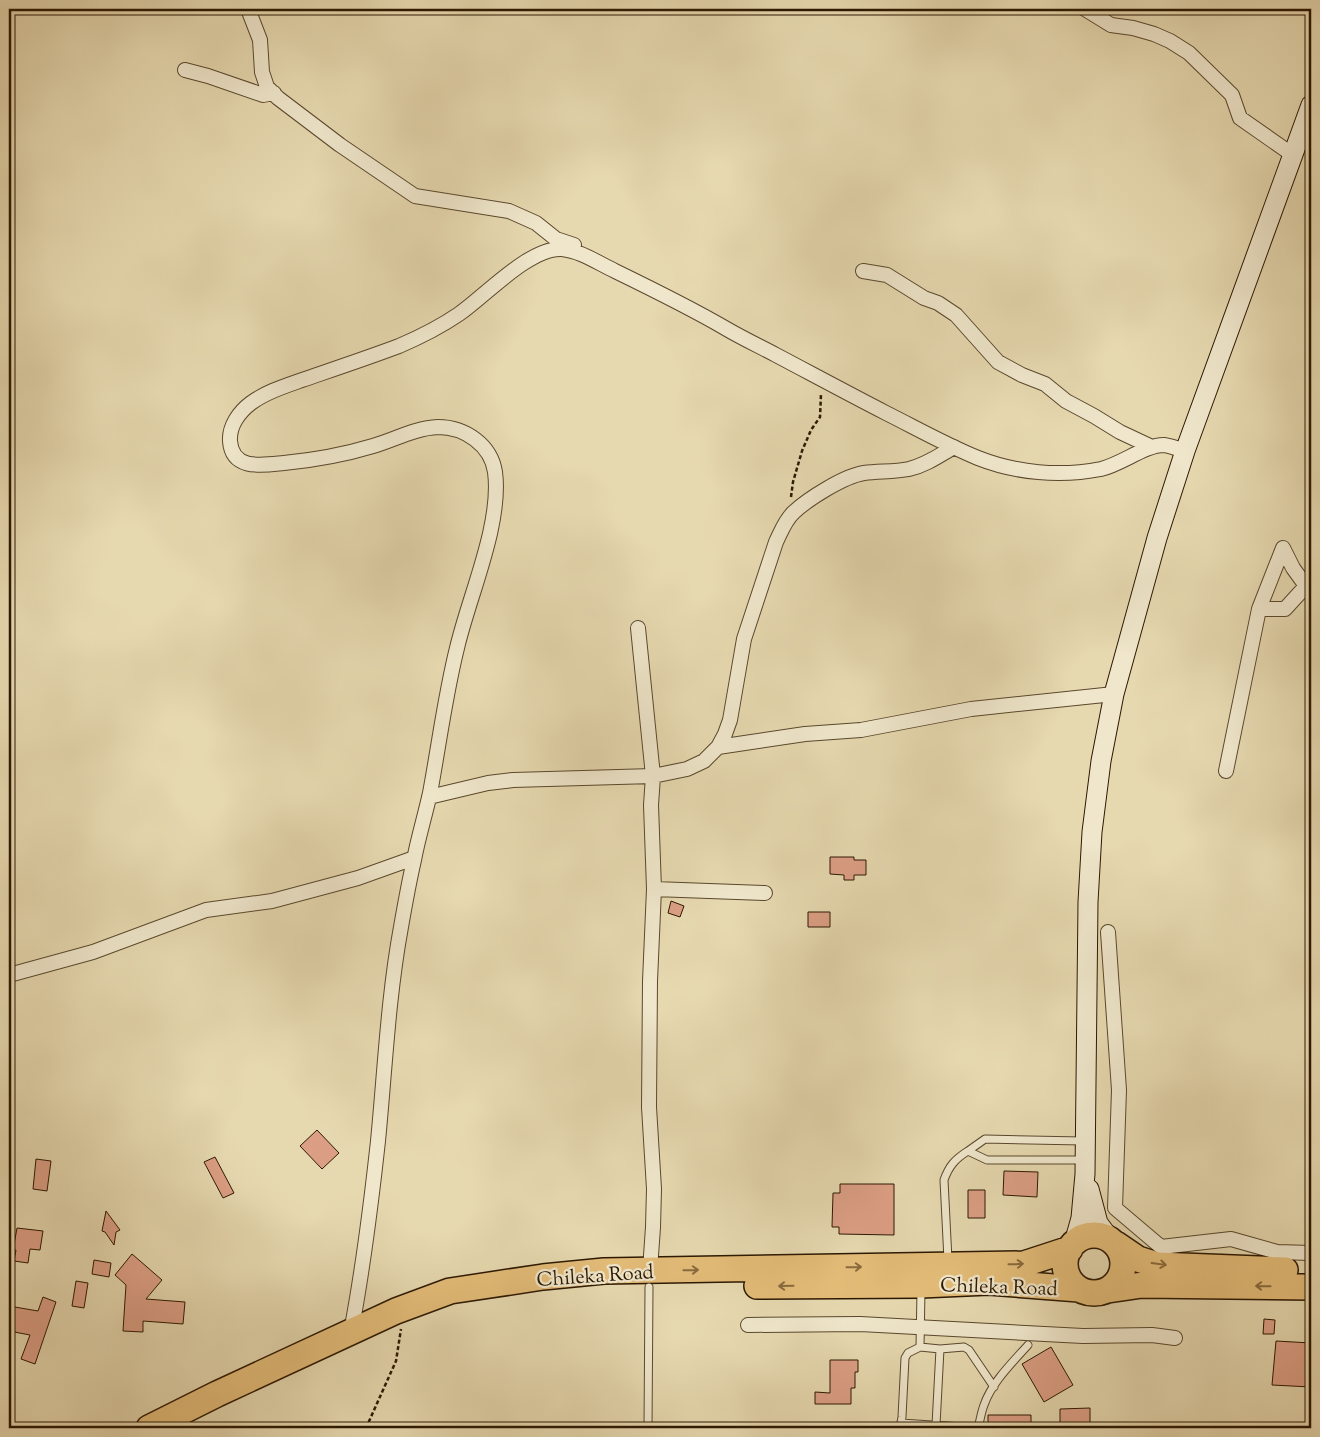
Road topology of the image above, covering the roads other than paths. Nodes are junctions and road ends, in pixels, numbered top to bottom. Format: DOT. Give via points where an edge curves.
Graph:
graph roads {
  1 [pos="248,9"];
  2 [pos="1085,9"];
  3 [pos="185,70"];
  4 [pos="274,93"];
  5 [pos="1311,105"];
  6 [pos="1293,155"];
  7 [pos="585,255"];
  8 [pos="863,270"];
  9 [pos="954,447"];
  10 [pos="1152,447"];
  11 [pos="1186,451"];
  12 [pos="1308,585"];
  13 [pos="1259,609"];
  14 [pos="638,628"];
  15 [pos="1114,694"];
  16 [pos="718,747"];
  17 [pos="1226,771"];
  18 [pos="653,776"];
  19 [pos="429,797"];
  20 [pos="414,858"];
  21 [pos="654,889"];
  22 [pos="766,893"];
  23 [pos="1108,932"];
  24 [pos="9,975"];
  25 [pos="968,1151"];
  26 [pos="1086,1158"];
  27 [pos="1113,1242"];
  28 [pos="1072,1246"];
  29 [pos="1311,1253"];
  30 [pos="948,1266"];
  31 [pos="1311,1270"];
  32 [pos="649,1279"];
  33 [pos="921,1285"];
  34 [pos="1311,1287"];
  35 [pos="1079,1289"];
  36 [pos="1108,1290"];
  37 [pos="748,1325"];
  38 [pos="920,1326"];
  39 [pos="351,1332"];
  40 [pos="1175,1338"];
  41 [pos="1028,1345"];
  42 [pos="920,1347"];
  43 [pos="940,1349"];
  44 [pos="994,1387"];
  45 [pos="936,1425"];
  46 [pos="899,1426"];
  47 [pos="149,1428"];
  48 [pos="176,1428"];
  49 [pos="648,1428"];
  50 [pos="978,1428"];
  1 -- 4 [label="street" via="260,40 262,72 267,87"];
  2 -- 6 [label="street" via="1111,25 1154,34 1189,52 1232,95 1240,118"];
  3 -- 4 [label="street" via="263,95"];
  4 -- 7 [label="street" via="340,145 416,196 509,211 536,222 556,239 576,246"];
  5 -- 6 [label="main road"];
  6 -- 11 [label="main road"];
  7 -- 9 [label="street"];
  7 -- 19 [label="street" via="557,249 530,258 461,313 424,335 259,398 237,416 231,432 230,444 235,458 245,464 316,460 438,427 462,430 480,444 494,463 497,496 458,643"];
  8 -- 10 [label="street" via="887,275 938,303 956,315 998,362 1045,384 1066,401"];
  9 -- 10 [label="street" via="1004,466 1034,472 1076,472 1106,468"];
  9 -- 16 [label="street" via="911,469 850,476 793,513 776,542 749,623 738,663 730,720"];
  10 -- 11 [label="street" via="1161,445"];
  11 -- 15 [label="main road" via="1157,538"];
  12 -- 13 [label="street" via="1285,609"];
  12 -- 13 [label="street" via="1293,568 1283,548"];
  13 -- 17 [label="street"];
  14 -- 18 [label="street"];
  15 -- 16 [label="street" via="971,709 861,730 805,734"];
  15 -- 26 [label="main road" via="1101,760 1088,902"];
  16 -- 18 [label="street" via="704,761 687,770"];
  18 -- 19 [label="street" via="513,780"];
  18 -- 21 [label="street"];
  19 -- 20 [label="street"];
  20 -- 24 [label="street" via="358,878 272,901 206,910 93,952"];
  20 -- 39 [label="street" via="391,992 377,1145"];
  21 -- 22 [label="street"];
  21 -- 32 [label="street" via="649,1107 654,1198"];
  23 -- 29 [label="street" via="1119,1090 1114,1208 1161,1247 1231,1239 1278,1252"];
  25 -- 26 [label="lane" via="987,1160"];
  25 -- 26 [label="lane" via="985,1139"];
  25 -- 30 [label="lane" via="955,1159 944,1180"];
  26 -- 27 [label="main road" via="1098,1223"];
  26 -- 28 [label="main road" via="1081,1218"];
  27 -- 28 [label="highway, Chileka Road" via="1095,1235 1081,1238"];
  27 -- 31 [label="highway, Chileka Road, one-way" via="1138,1259 1157,1265"];
  27 -- 36 [label="highway" via="1120,1250 1123,1265 1119,1279"];
  30 -- 28 [label="highway, Chileka Road, one-way" via="1024,1264"];
  28 -- 35 [label="highway, Chileka Road" via="1066,1256 1066,1271"];
  32 -- 30 [label="highway, Chileka Road, one-way"];
  33 -- 32 [label="highway, Chileka Road, one-way"];
  32 -- 39 [label="highway, Chileka Road" via="604,1271 450,1291"];
  32 -- 48 [label="highway" via="452,1306 401,1325"];
  32 -- 49 [label="lane"];
  33 -- 35 [label="highway, Chileka Road" via="989,1282"];
  33 -- 38 [label="lane"];
  34 -- 36 [label="highway, Chileka Road, one-way" via="1142,1284"];
  35 -- 36 [label="highway, Chileka Road" via="1094,1293"];
  37 -- 38 [label="street"];
  38 -- 40 [label="street"];
  38 -- 42 [label="lane"];
  39 -- 47 [label="highway, Chileka Road"];
  41 -- 44 [label="lane"];
  42 -- 43 [label="lane"];
  42 -- 46 [label="lane" via="905,1358"];
  43 -- 44 [label="lane" via="964,1347 969,1350"];
  43 -- 45 [label="lane"];
  44 -- 50 [label="lane" via="984,1404"];
  45 -- 46 [label="lane"];
  45 -- 50 [label="lane"];
}
